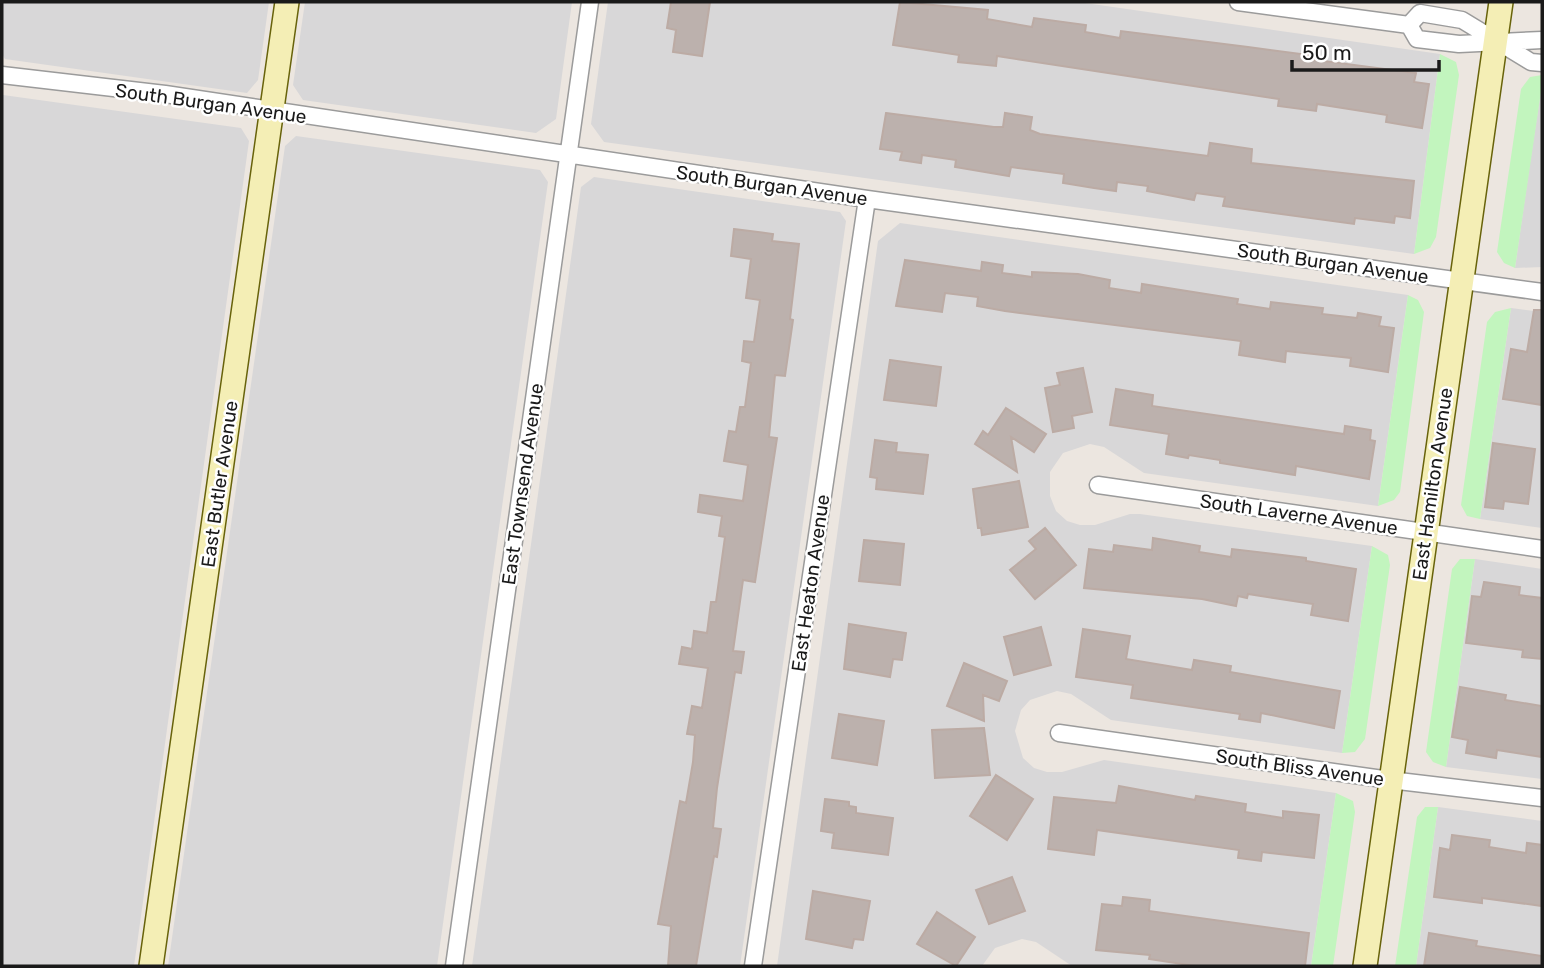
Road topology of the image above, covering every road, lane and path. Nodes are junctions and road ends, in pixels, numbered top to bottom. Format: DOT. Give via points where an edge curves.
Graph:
graph roads {
  1 [pos="287,2"];
  2 [pos="590,2"];
  3 [pos="1238,2"];
  4 [pos="1501,2"];
  5 [pos="1409,25"];
  6 [pos="1542,40"];
  7 [pos="1495,42"];
  8 [pos="1542,63"];
  9 [pos="2,75"];
  10 [pos="271,112"];
  11 [pos="568,155"];
  12 [pos="867,199"];
  13 [pos="1461,281"];
  14 [pos="1542,292"];
  15 [pos="1098,485"];
  16 [pos="1426,533"];
  17 [pos="1542,549"];
  18 [pos="1059,733"];
  19 [pos="1390,780"];
  20 [pos="1542,798"];
  21 [pos="151,966"];
  22 [pos="454,966"];
  23 [pos="753,966"];
  24 [pos="1365,966"];
  1 -- 10 [label="street, East Butler Avenue"];
  2 -- 11 [label="street, East Townsend Avenue"];
  3 -- 5 [label="street"];
  4 -- 7 [label="street, East Hamilton Avenue"];
  5 -- 7 [label="street" via="1417,39"];
  5 -- 7 [label="street" via="1420,13 1462,20"];
  6 -- 7 [label="street"];
  7 -- 8 [label="street" via="1531,62"];
  7 -- 13 [label="street, East Hamilton Avenue"];
  9 -- 10 [label="street, South Burgan Avenue"];
  10 -- 11 [label="street, South Burgan Avenue"];
  10 -- 21 [label="street, East Butler Avenue"];
  11 -- 12 [label="street, South Burgan Avenue"];
  11 -- 22 [label="street, East Townsend Avenue"];
  12 -- 13 [label="street, South Burgan Avenue"];
  12 -- 23 [label="street, East Heaton Avenue"];
  13 -- 14 [label="street, South Burgan Avenue"];
  13 -- 16 [label="street, East Hamilton Avenue"];
  15 -- 16 [label="street, South Laverne Avenue"];
  16 -- 17 [label="street, South Laverne Avenue"];
  16 -- 19 [label="street, East Hamilton Avenue"];
  18 -- 19 [label="street, South Bliss Avenue"];
  19 -- 20 [label="street, South Bliss Avenue"];
  19 -- 24 [label="street, East Hamilton Avenue"];
}
